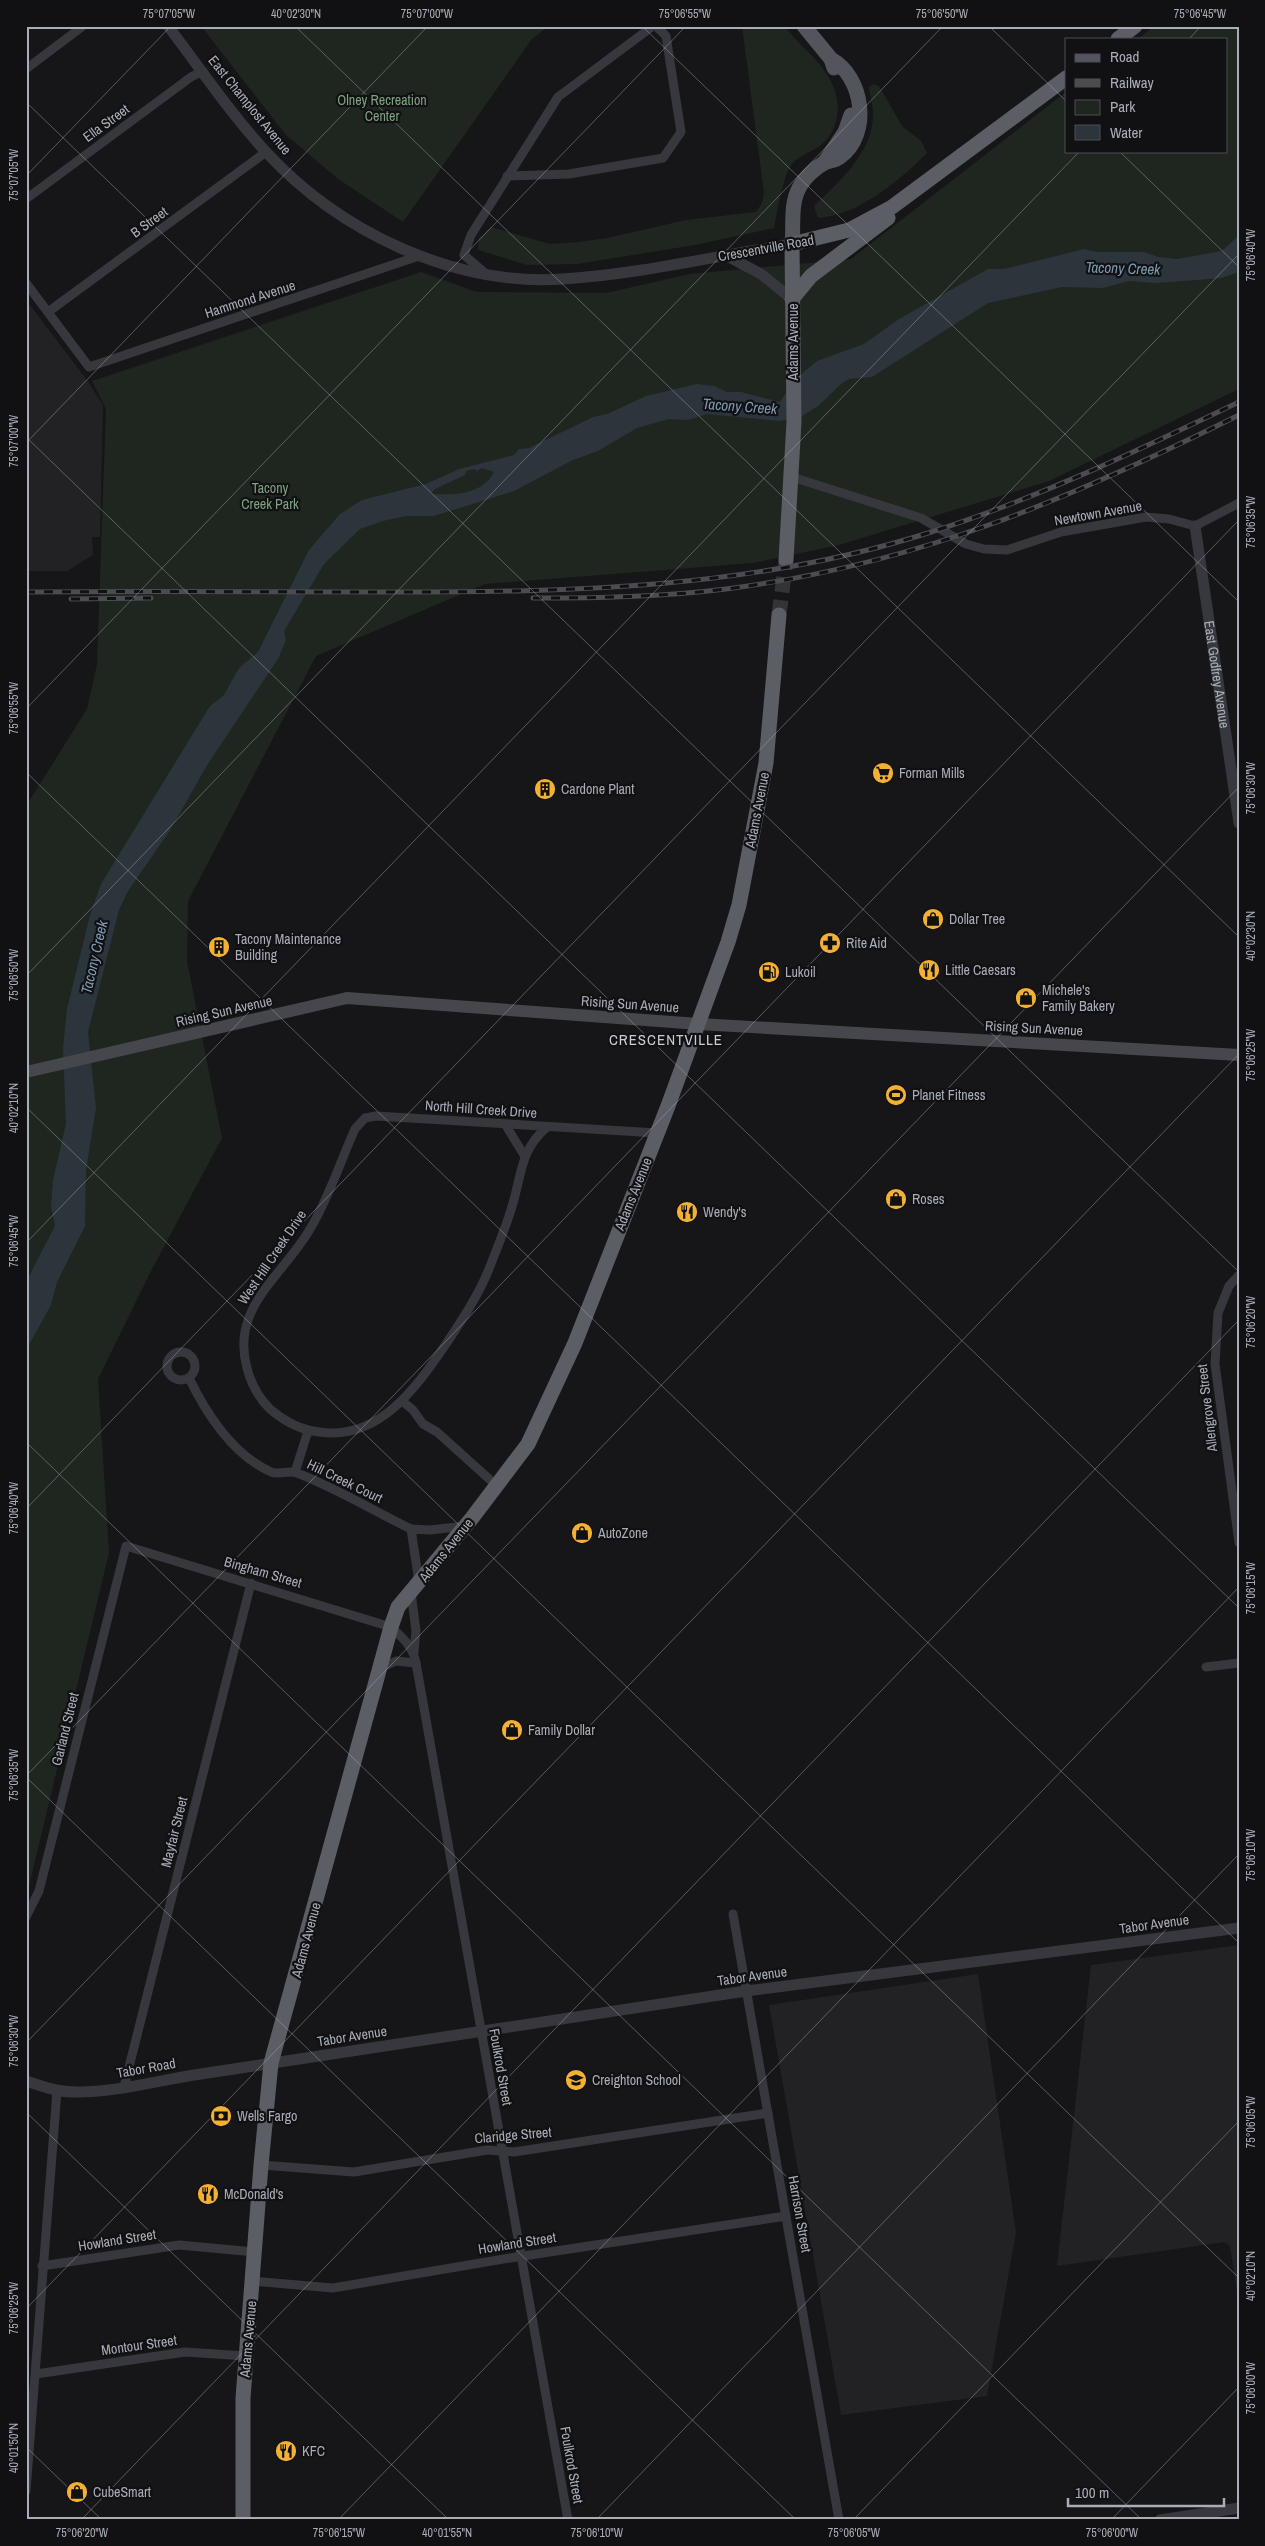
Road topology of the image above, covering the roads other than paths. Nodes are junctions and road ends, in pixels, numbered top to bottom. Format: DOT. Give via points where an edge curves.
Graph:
graph roads {
  1 [pos="84,26"];
  2 [pos="168,26"];
  3 [pos="655,26"];
  4 [pos="804,26"];
  5 [pos="1135,26"];
  6 [pos="1119,38"];
  7 [pos="26,69"];
  8 [pos="202,71"];
  9 [pos="1065,79"];
  10 [pos="266,152"];
  11 [pos="955,163"];
  12 [pos="507,176"];
  13 [pos="26,199"];
  14 [pos="792,244"];
  15 [pos="725,255"];
  16 [pos="420,256"];
  17 [pos="485,273"];
  18 [pos="26,283"];
  19 [pos="792,299"];
  20 [pos="48,312"];
  21 [pos="792,477"];
  22 [pos="1239,503"];
  23 [pos="1195,526"];
  24 [pos="786,560"];
  25 [pos="779,615"];
  26 [pos="1237,802"];
  27 [pos="1239,823"];
  28 [pos="699,1024"];
  29 [pos="1239,1055"];
  30 [pos="26,1072"];
  31 [pos="505,1124"];
  32 [pos="547,1127"];
  33 [pos="658,1134"];
  34 [pos="524,1155"];
  35 [pos="337,1172"];
  36 [pos="1239,1275"];
  37 [pos="189,1378"];
  38 [pos="402,1401"];
  39 [pos="308,1431"];
  40 [pos="295,1472"];
  41 [pos="497,1486"];
  42 [pos="466,1526"];
  43 [pos="411,1529"];
  44 [pos="1239,1543"];
  45 [pos="126,1546"];
  46 [pos="251,1584"];
  47 [pos="415,1587"];
  48 [pos="391,1627"];
  49 [pos="414,1652"];
  50 [pos="416,1663"];
  51 [pos="1239,1663"];
  52 [pos="1206,1667"];
  53 [pos="380,1668"];
  54 [pos="733,1914"];
  55 [pos="26,1917"];
  56 [pos="1239,1928"];
  57 [pos="746,1991"];
  58 [pos="482,2032"];
  59 [pos="271,2063"];
  60 [pos="26,2081"];
  61 [pos="124,2087"];
  62 [pos="57,2091"];
  63 [pos="768,2113"];
  64 [pos="501,2151"];
  65 [pos="260,2165"];
  66 [pos="786,2216"];
  67 [pos="255,2252"];
  68 [pos="520,2256"];
  69 [pos="42,2266"];
  70 [pos="252,2280"];
  71 [pos="246,2356"];
  72 [pos="33,2379"];
  73 [pos="26,2491"];
  74 [pos="1239,2508"];
  75 [pos="243,2520"];
  76 [pos="568,2520"];
  77 [pos="839,2520"];
  78 [pos="1160,2520"];
  1 -- 7 [label="street"];
  2 -- 8 [label="street, East Champlost Avenue"];
  3 -- 12 [label="street" via="558,98"];
  3 -- 12 [label="street" via="666,36 681,132 663,158 569,174"];
  4 -- 14 [label="main road" via="831,59 841,64 854,83 860,116 848,149 840,158 824,163 804,181 795,197"];
  5 -- 6 [label="highway"];
  8 -- 10 [label="street, East Champlost Avenue"];
  8 -- 13 [label="street, Ella Street"];
  9 -- 11 [label="highway, Crescentville Road"];
  10 -- 16 [label="street, East Champlost Avenue" via="316,197 341,214 373,234"];
  10 -- 20 [label="street, B Street"];
  11 -- 14 [label="highway, Crescentville Road" via="862,224"];
  11 -- 19 [label="highway" via="811,276"];
  12 -- 17 [label="street" via="471,235 464,255"];
  14 -- 15 [label="street, Crescentville Road"];
  14 -- 19 [label="highway, Adams Avenue"];
  15 -- 17 [label="street, Crescentville Road" via="615,274 562,279 526,279"];
  15 -- 19 [label="street" via="761,274"];
  16 -- 17 [label="street, Crescentville Road"];
  16 -- 20 [label="street, Hammond Avenue" via="89,366"];
  18 -- 20 [label="street"];
  19 -- 21 [label="highway, Adams Avenue"];
  21 -- 23 [label="street, Newtown Avenue" via="921,518 966,544 984,549 1007,550 1061,532 1146,517"];
  21 -- 24 [label="highway, Adams Avenue"];
  22 -- 23 [label="street"];
  23 -- 26 [label="street, East Godfrey Avenue"];
  25 -- 28 [label="highway, Adams Avenue" via="759,807 735,920"];
  26 -- 27 [label="street, East Godfrey Avenue"];
  28 -- 29 [label="main road, Rising Sun Avenue"];
  28 -- 30 [label="main road, Rising Sun Avenue" via="347,998"];
  28 -- 33 [label="highway, Adams Avenue"];
  31 -- 32 [label="street, North Hill Creek Drive"];
  31 -- 34 [label="street"];
  31 -- 35 [label="street, North Hill Creek Drive" via="366,1118 355,1129"];
  32 -- 33 [label="street, North Hill Creek Drive"];
  32 -- 34 [label="street" via="536,1136"];
  33 -- 41 [label="highway, Adams Avenue" via="554,1391 528,1444"];
  34 -- 38 [label="street, West Hill Creek Drive" via="513,1204 488,1271 451,1336"];
  35 -- 39 [label="street, West Hill Creek Drive" via="311,1229 254,1305 245,1326 245,1359 256,1391 284,1420"];
  36 -- 44 [label="street, Allengrove Street" via="1230,1286 1218,1313 1215,1364"];
  37 -- 40 [label="street, Hill Creek Court" via="202,1404 239,1450 273,1473"];
  38 -- 39 [label="street, West Hill Creek Drive" via="382,1418 356,1430 330,1434"];
  38 -- 41 [label="street" via="423,1424 438,1432"];
  39 -- 40 [label="street"];
  40 -- 43 [label="street, Hill Creek Court"];
  41 -- 42 [label="highway, Adams Avenue"];
  42 -- 43 [label="street, Hill Creek Court"];
  42 -- 47 [label="highway, Adams Avenue"];
  43 -- 47 [label="street"];
  45 -- 46 [label="street, Bingham Street"];
  45 -- 55 [label="street, Garland Street" via="38,1891"];
  46 -- 48 [label="street, Bingham Street"];
  46 -- 61 [label="street, Mayfair Street"];
  47 -- 48 [label="highway, Adams Avenue" via="398,1607"];
  47 -- 49 [label="street, Foulkrod Street"];
  48 -- 49 [label="street"];
  48 -- 53 [label="highway, Adams Avenue"];
  49 -- 50 [label="street, Foulkrod Street"];
  50 -- 53 [label="street" via="400,1661"];
  50 -- 58 [label="street, Foulkrod Street"];
  51 -- 52 [label="street"];
  53 -- 59 [label="highway, Adams Avenue"];
  54 -- 57 [label="street, Harrison Street"];
  56 -- 57 [label="street, Tabor Avenue"];
  57 -- 58 [label="street, Tabor Avenue"];
  57 -- 63 [label="street, Harrison Street"];
  58 -- 59 [label="street, Tabor Avenue"];
  58 -- 64 [label="street, Foulkrod Street"];
  59 -- 61 [label="street, Tabor Road"];
  59 -- 65 [label="highway, Adams Avenue"];
  60 -- 62 [label="street, Tabor Road"];
  61 -- 62 [label="street, Tabor Road"];
  62 -- 69 [label="street"];
  63 -- 64 [label="street, Claridge Street" via="514,2152"];
  63 -- 66 [label="street, Harrison Street"];
  64 -- 65 [label="street, Claridge Street" via="487,2150 354,2172"];
  64 -- 68 [label="street, Foulkrod Street"];
  65 -- 67 [label="highway, Adams Avenue"];
  66 -- 68 [label="street, Howland Street"];
  66 -- 77 [label="street, Harrison Street"];
  67 -- 69 [label="street, Howland Street" via="179,2245"];
  67 -- 70 [label="highway, Adams Avenue"];
  68 -- 70 [label="street, Howland Street" via="333,2288"];
  68 -- 76 [label="street, Foulkrod Street"];
  69 -- 72 [label="street"];
  70 -- 71 [label="highway, Adams Avenue"];
  71 -- 72 [label="street, Montour Street" via="184,2352"];
  71 -- 75 [label="highway, Adams Avenue" via="242,2412"];
  72 -- 73 [label="street"];
  74 -- 78 [label="street"];
}
